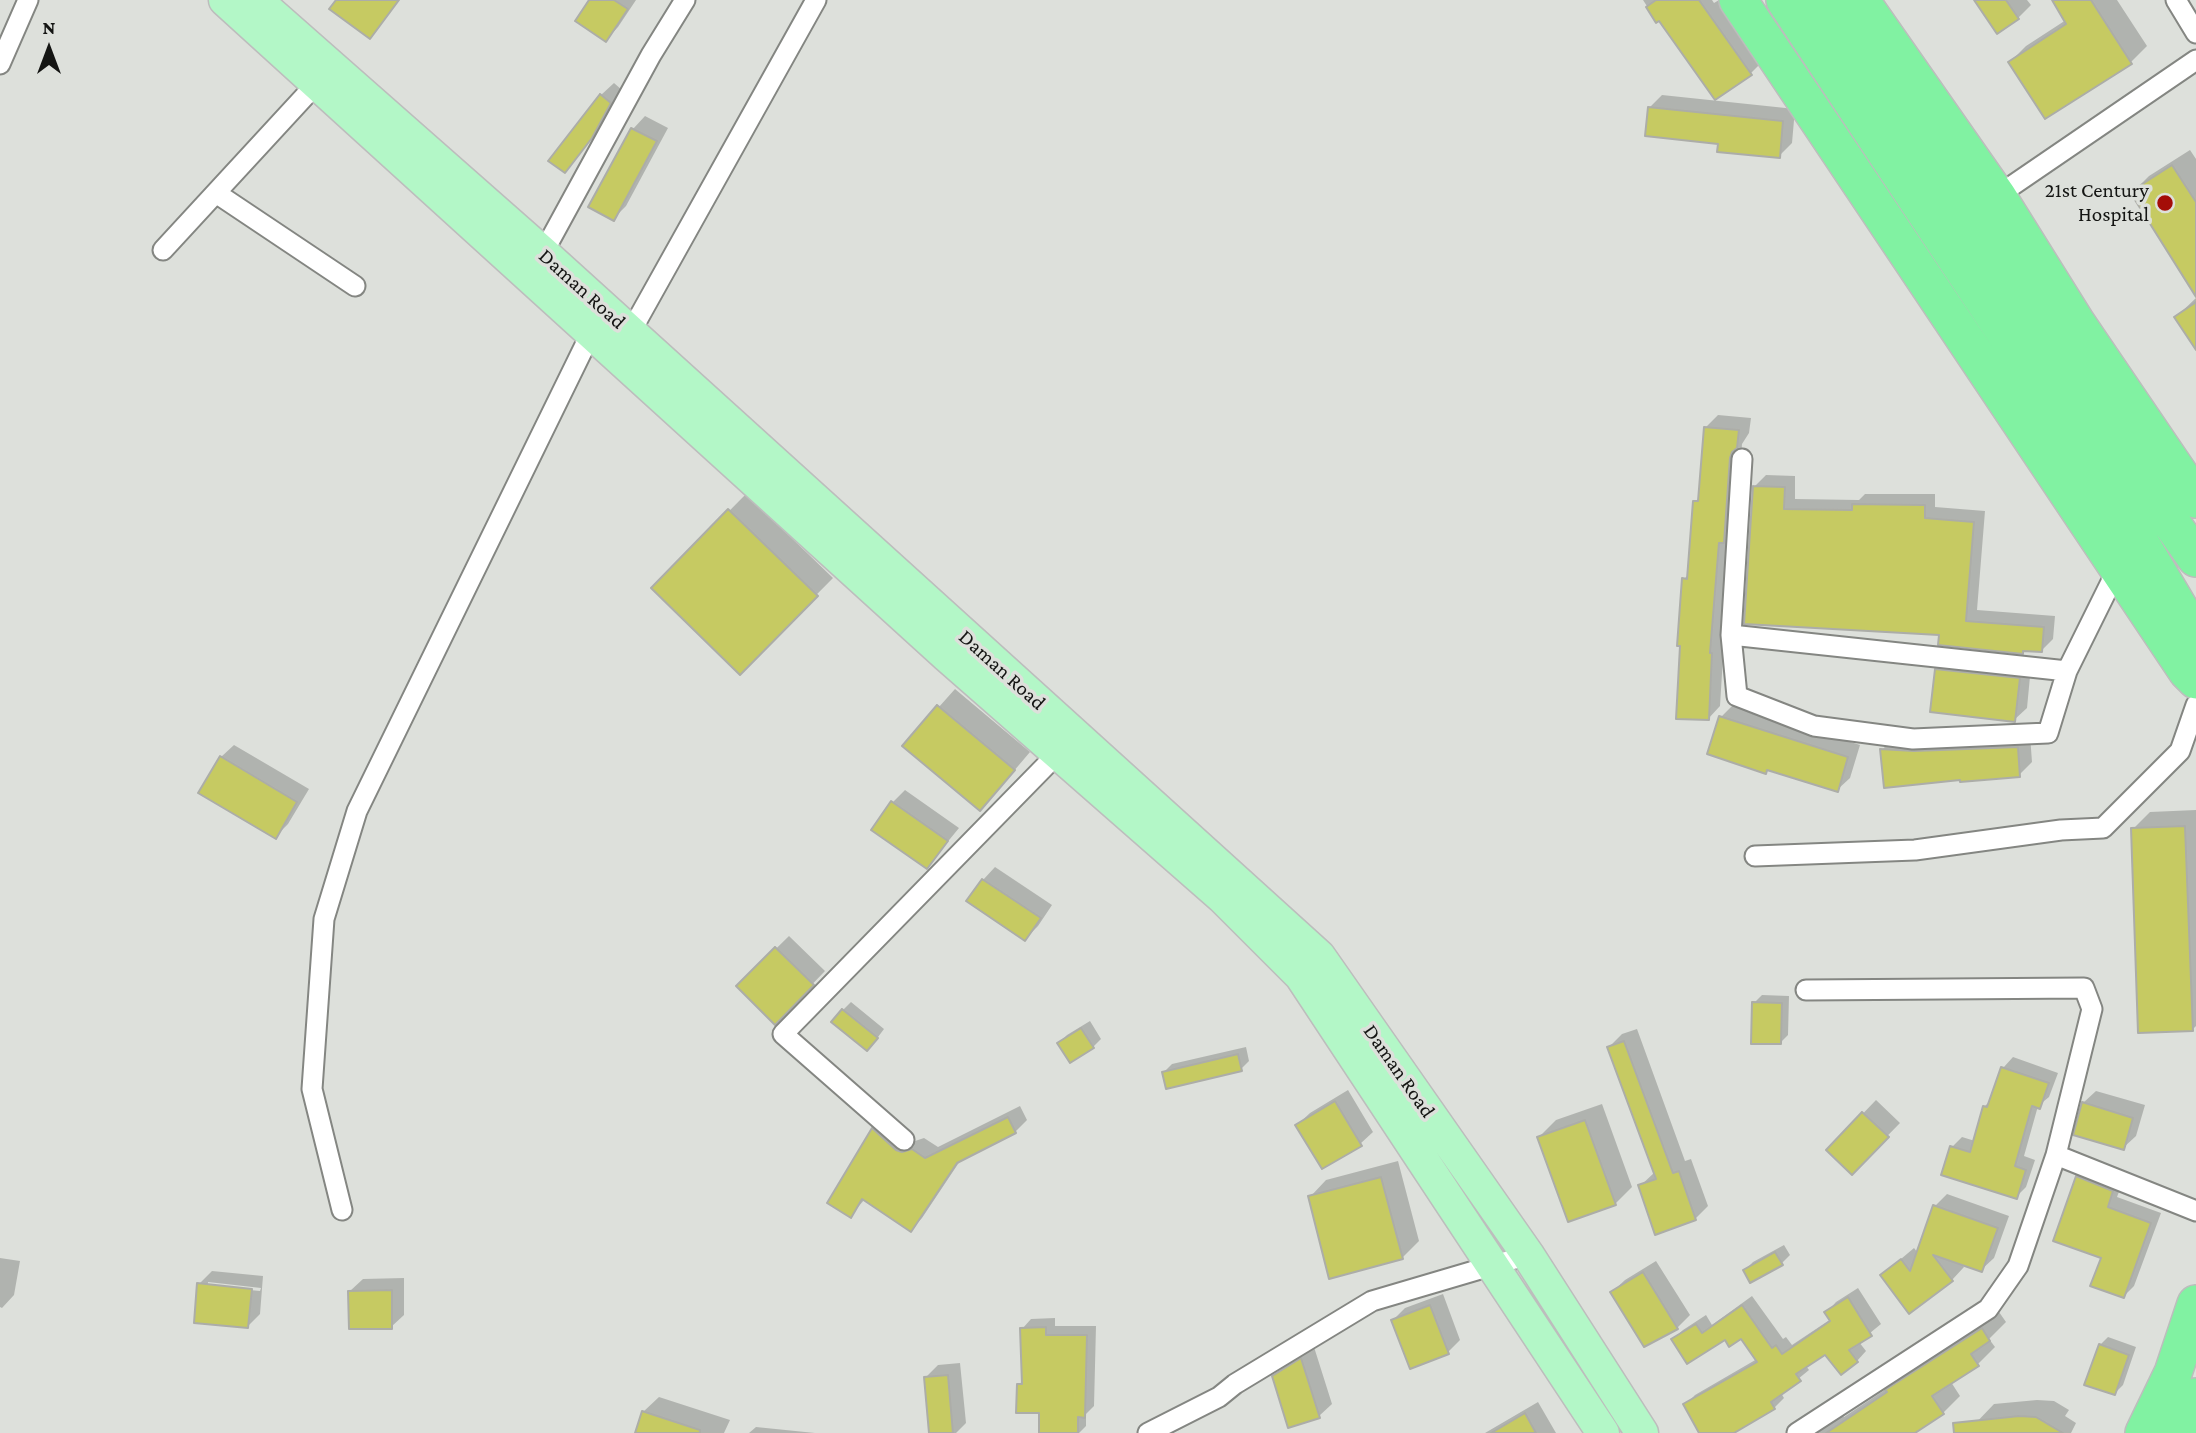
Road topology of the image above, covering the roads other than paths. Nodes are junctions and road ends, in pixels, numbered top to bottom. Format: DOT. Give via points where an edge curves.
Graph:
graph roads {
  1 [pos="28,0"];
  2 [pos="225,0"];
  3 [pos="256,0"];
  4 [pos="685,0"];
  5 [pos="816,0"];
  6 [pos="1738,0"];
  7 [pos="1785,0"];
  8 [pos="1824,0"];
  9 [pos="1860,0"];
  10 [pos="2176,0"];
  11 [pos="2196,33"];
  12 [pos="2196,60"];
  13 [pos="0,64"];
  14 [pos="317,83"];
  15 [pos="216,193"];
  16 [pos="1997,196"];
  17 [pos="163,250"];
  18 [pos="534,263"];
  19 [pos="355,286"];
  20 [pos="610,327"];
  21 [pos="1742,459"];
  22 [pos="2194,492"];
  23 [pos="2196,558"];
  24 [pos="2119,568"];
  25 [pos="1731,635"];
  26 [pos="2196,637"];
  27 [pos="2067,671"];
  28 [pos="2196,680"];
  29 [pos="2196,705"];
  30 [pos="1067,744"];
  31 [pos="1755,856"];
  32 [pos="1806,990"];
  33 [pos="904,1140"];
  34 [pos="2056,1155"];
  35 [pos="342,1210"];
  36 [pos="2196,1211"];
  37 [pos="1528,1255"];
  38 [pos="1492,1264"];
  39 [pos="2196,1304"];
  40 [pos="2196,1397"];
  41 [pos="1147,1433"];
  42 [pos="1603,1433"];
  43 [pos="1642,1433"];
  44 [pos="1797,1433"];
  45 [pos="2144,1433"];
  46 [pos="2180,1433"];
  1 -- 13 [label="street"];
  2 -- 14 [label="main road"];
  3 -- 18 [label="main road, Daman Road"];
  4 -- 18 [label="street"];
  5 -- 20 [label="street"];
  6 -- 24 [label="highway"];
  7 -- 26 [label="highway" via="2106,485"];
  8 -- 23 [label="highway"];
  9 -- 16 [label="highway"];
  10 -- 11 [label="street"];
  12 -- 16 [label="street"];
  14 -- 15 [label="street"];
  14 -- 18 [label="main road"];
  15 -- 17 [label="street"];
  15 -- 19 [label="street"];
  16 -- 22 [label="highway" via="2077,324"];
  18 -- 20 [label="main road, Daman Road"];
  20 -- 30 [label="main road, Daman Road"];
  20 -- 35 [label="street" via="357,811 324,919 312,1088"];
  21 -- 25 [label="street"];
  24 -- 27 [label="street"];
  24 -- 28 [label="highway"];
  25 -- 27 [label="street"];
  25 -- 27 [label="street" via="1737,696 1814,726 1913,739 2048,733"];
  29 -- 31 [label="street" via="2180,751 2103,828 1915,850"];
  30 -- 33 [label="street" via="783,1034"];
  30 -- 37 [label="main road, Daman Road" via="1319,956"];
  30 -- 38 [label="main road" via="1301,976"];
  32 -- 34 [label="street" via="2084,988 2092,1009"];
  34 -- 36 [label="street"];
  34 -- 44 [label="street" via="2018,1266 1988,1309"];
  37 -- 38 [label="street"];
  37 -- 43 [label="main road, Daman Road"];
  38 -- 41 [label="street" via="1372,1301 1219,1397"];
  38 -- 42 [label="main road"];
  39 -- 45 [label="highway" via="2173,1373"];
  40 -- 46 [label="highway"];
}
